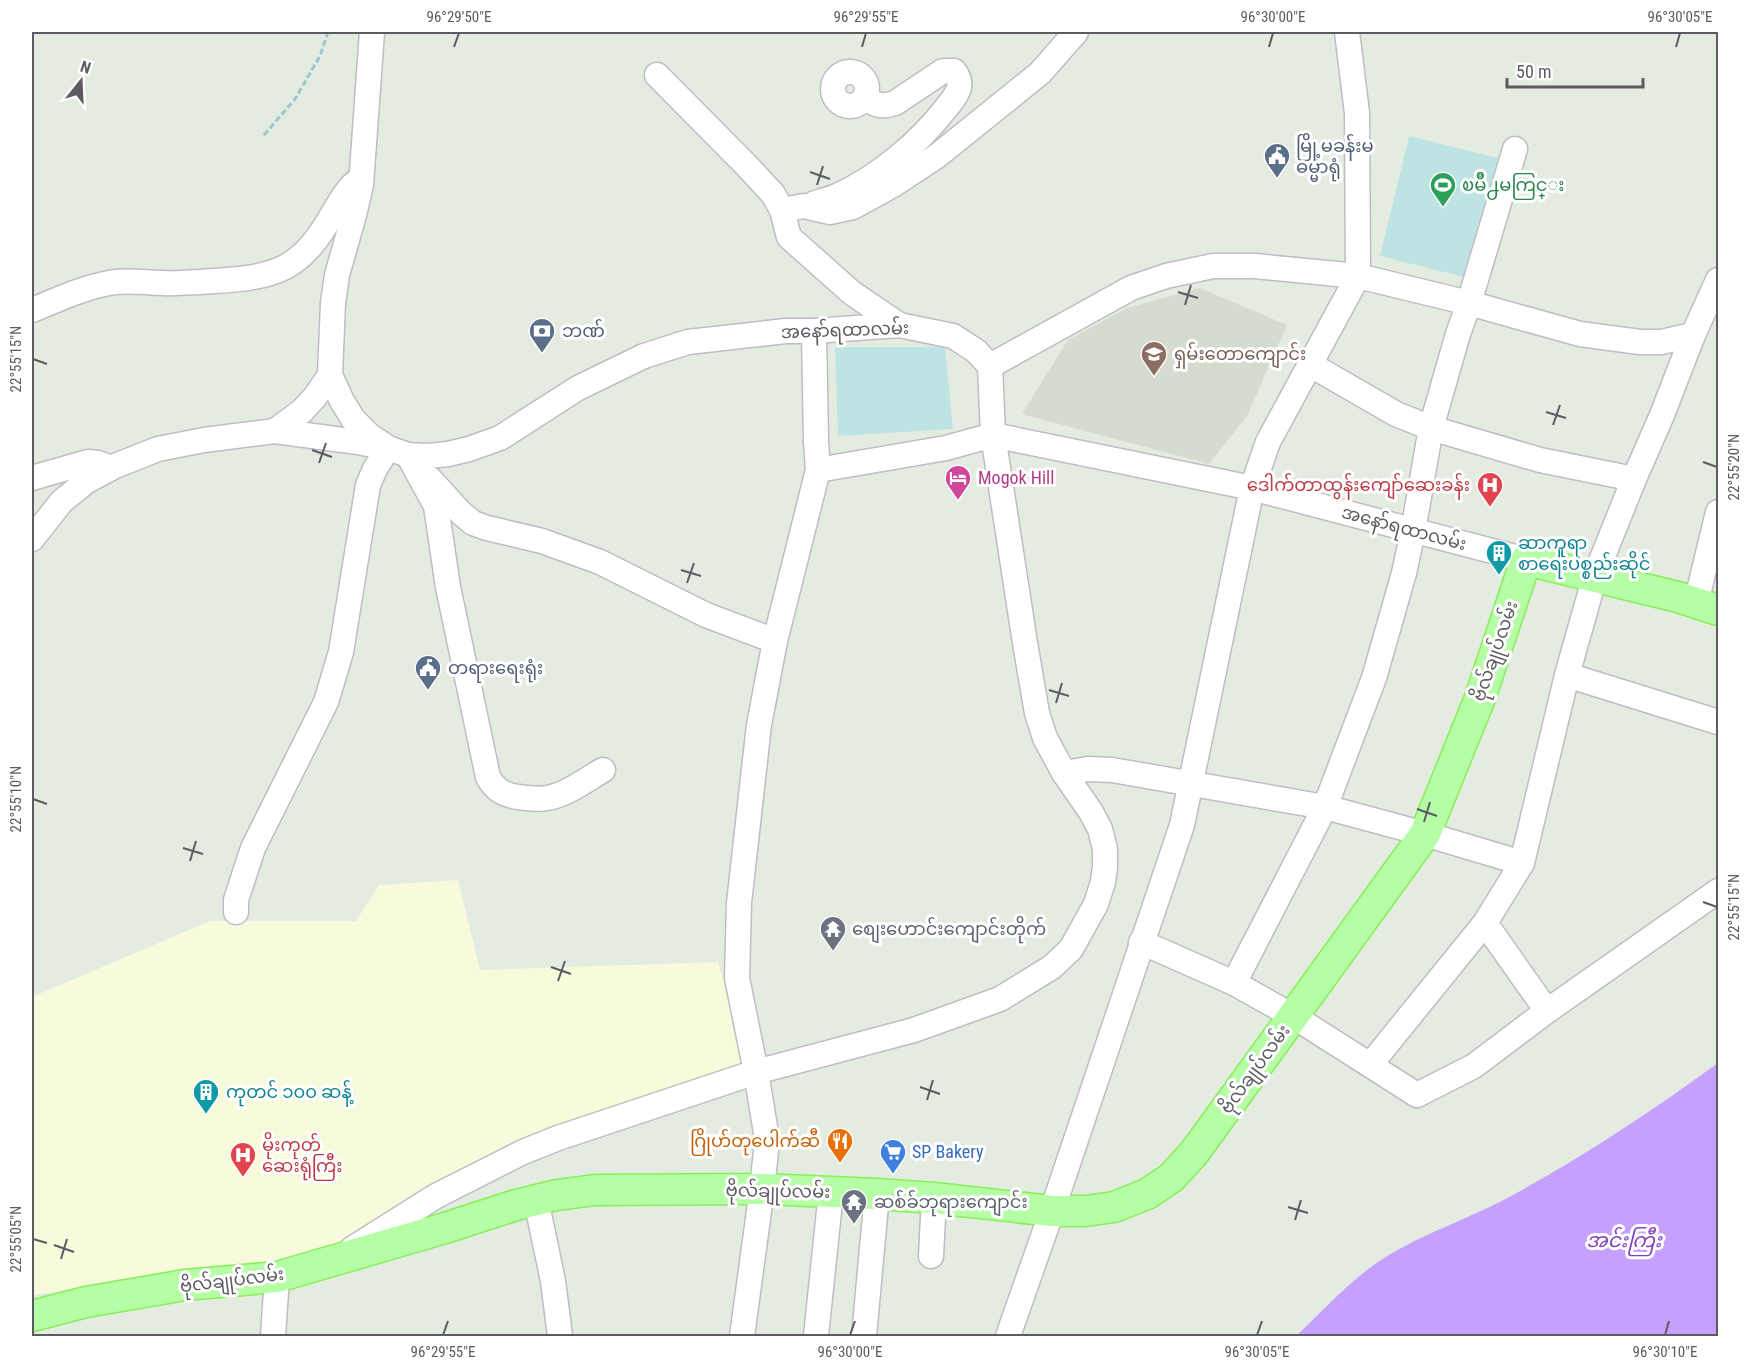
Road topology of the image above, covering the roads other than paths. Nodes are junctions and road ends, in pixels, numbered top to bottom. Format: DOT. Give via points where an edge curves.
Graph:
graph roads {
  1 [pos="372,32"];
  2 [pos="1076,32"];
  3 [pos="1347,32"];
  4 [pos="657,75"];
  5 [pos="866,97"];
  6 [pos="1515,149"];
  7 [pos="361,179"];
  8 [pos="793,208"];
  9 [pos="1358,276"];
  10 [pos="1717,288"];
  11 [pos="1469,303"];
  12 [pos="32,310"];
  13 [pos="899,325"];
  14 [pos="814,331"];
  15 [pos="1693,335"];
  16 [pos="1311,365"];
  17 [pos="990,366"];
  18 [pos="330,375"];
  19 [pos="1431,428"];
  20 [pos="275,431"];
  21 [pos="993,435"];
  22 [pos="398,452"];
  23 [pos="111,468"];
  24 [pos="818,470"];
  25 [pos="32,478"];
  26 [pos="1634,479"];
  27 [pos="1251,488"];
  28 [pos="1719,512"];
  29 [pos="1413,531"];
  30 [pos="32,539"];
  31 [pos="1527,560"];
  32 [pos="1595,576"];
  33 [pos="1708,607"];
  34 [pos="775,641"];
  35 [pos="1567,675"];
  36 [pos="1719,722"];
  37 [pos="603,770"];
  38 [pos="1064,773"];
  39 [pos="1191,783"];
  40 [pos="1325,807"];
  41 [pos="1425,834"];
  42 [pos="1522,863"];
  43 [pos="1719,891"];
  44 [pos="236,912"];
  45 [pos="1485,923"];
  46 [pos="1142,942"];
  47 [pos="1234,984"];
  48 [pos="1547,1011"];
  49 [pos="1293,1016"];
  50 [pos="1370,1065"];
  51 [pos="756,1071"];
  52 [pos="762,1190"];
  53 [pos="831,1192"];
  54 [pos="877,1194"];
  55 [pos="934,1198"];
  56 [pos="536,1200"];
  57 [pos="1052,1211"];
  58 [pos="931,1256"];
  59 [pos="336,1259"];
  60 [pos="277,1277"];
  61 [pos="32,1316"];
  62 [pos="273,1336"];
  63 [pos="560,1336"];
  64 [pos="742,1336"];
  65 [pos="816,1336"];
  66 [pos="864,1336"];
  67 [pos="1008,1336"];
  1 -- 7 [label="street"];
  2 -- 8 [label="street" via="1041,73 937,156 893,185 853,207 830,212"];
  3 -- 9 [label="street" via="1357,113"];
  4 -- 8 [label="street" via="773,194"];
  5 -- 8 [label="street" via="886,106 943,71 954,71 960,80 955,96 907,151 836,197"];
  6 -- 11 [label="street"];
  7 -- 12 [label="street" via="347,190 307,250 275,272 242,279 166,284 110,282"];
  7 -- 18 [label="street" via="333,303"];
  8 -- 13 [label="street" via="789,237 852,293"];
  9 -- 11 [label="street"];
  9 -- 16 [label="street"];
  9 -- 17 [label="street" via="1213,266 1166,276 1131,288"];
  10 -- 15 [label="street"];
  11 -- 15 [label="street" via="1580,333 1640,342"];
  11 -- 19 [label="street"];
  13 -- 14 [label="street, အ‌နော်‌ရထာလမ်း"];
  13 -- 17 [label="street, အ‌နော်‌ရထာလမ်း" via="953,336"];
  14 -- 22 [label="street, အ‌နော်‌ရထာလမ်း" via="688,342 644,356 578,388 500,438 448,454"];
  14 -- 24 [label="street"];
  15 -- 26 [label="street"];
  16 -- 19 [label="street" via="1396,414"];
  16 -- 27 [label="street" via="1268,442"];
  17 -- 21 [label="street"];
  18 -- 20 [label="street" via="302,411"];
  18 -- 22 [label="street" via="353,419 370,436"];
  19 -- 26 [label="street" via="1540,460"];
  19 -- 29 [label="street"];
  20 -- 22 [label="street, အ‌နော်‌ရထာလမ်း"];
  20 -- 23 [label="street" via="158,450"];
  21 -- 24 [label="street"];
  21 -- 27 [label="street, အ‌နော်‌ရထာလမ်း"];
  21 -- 38 [label="street" via="1037,713"];
  22 -- 34 [label="street" via="473,523 600,562 706,615"];
  22 -- 37 [label="street" via="436,506 450,598 492,784 513,796 549,798"];
  22 -- 44 [label="street" via="375,469 368,485 335,675 326,702 253,848 236,900"];
  23 -- 25 [label="street" via="88,462"];
  23 -- 30 [label="street" via="62,501"];
  24 -- 34 [label="street"];
  26 -- 32 [label="street"];
  27 -- 29 [label="street, အ‌နော်‌ရထာလမ်း"];
  27 -- 39 [label="street"];
  28 -- 33 [label="street"];
  29 -- 31 [label="street, အ‌နော်‌ရထာလမ်း"];
  29 -- 40 [label="street" via="1374,678"];
  31 -- 32 [label="main road"];
  31 -- 41 [label="main road, ဗိုလ်‌ချုပ်‌လမ်း" via="1479,699"];
  32 -- 33 [label="main road"];
  32 -- 35 [label="street"];
  34 -- 51 [label="street" via="759,725 739,903 737,978"];
  35 -- 36 [label="street"];
  35 -- 42 [label="street"];
  38 -- 39 [label="street" via="1088,768"];
  38 -- 51 [label="street" via="1091,812 1105,849 1104,874 1096,904 1071,949 1052,967 1000,999 914,1030"];
  39 -- 40 [label="street"];
  39 -- 46 [label="street" via="1182,825"];
  40 -- 41 [label="street"];
  40 -- 47 [label="street"];
  41 -- 42 [label="street"];
  41 -- 49 [label="main road, ဗိုလ်‌ချုပ်‌လမ်း"];
  42 -- 45 [label="street"];
  43 -- 48 [label="street"];
  45 -- 48 [label="street"];
  45 -- 50 [label="street"];
  46 -- 47 [label="street"];
  46 -- 57 [label="street"];
  47 -- 49 [label="street"];
  48 -- 50 [label="street" via="1474,1066 1417,1095"];
  49 -- 50 [label="street"];
  49 -- 57 [label="main road, ဗိုလ်‌ချုပ်‌လမ်း" via="1194,1153 1171,1178 1147,1194 1114,1207"];
  51 -- 52 [label="street" via="766,1132"];
  51 -- 59 [label="street" via="524,1152 436,1196"];
  52 -- 53 [label="main road, ဗိုလ်‌ချုပ်‌လမ်း"];
  52 -- 56 [label="main road, ဗိုလ်‌ချုပ်‌လမ်း" via="595,1190"];
  52 -- 64 [label="street"];
  53 -- 54 [label="main road, ဗိုလ်‌ချုပ်‌လမ်း"];
  53 -- 65 [label="street"];
  54 -- 55 [label="main road, ဗိုလ်‌ချုပ်‌လမ်း"];
  54 -- 66 [label="street"];
  55 -- 57 [label="main road, ဗိုလ်‌ချုပ်‌လမ်း"];
  55 -- 58 [label="street"];
  56 -- 59 [label="main road, ဗိုလ်‌ချုပ်‌လမ်း"];
  56 -- 63 [label="street"];
  57 -- 67 [label="street"];
  59 -- 60 [label="main road, ဗိုလ်‌ချုပ်‌လမ်း"];
  60 -- 61 [label="main road, ဗိုလ်‌ချုပ်‌လမ်း" via="185,1285"];
  60 -- 62 [label="street"];
}
